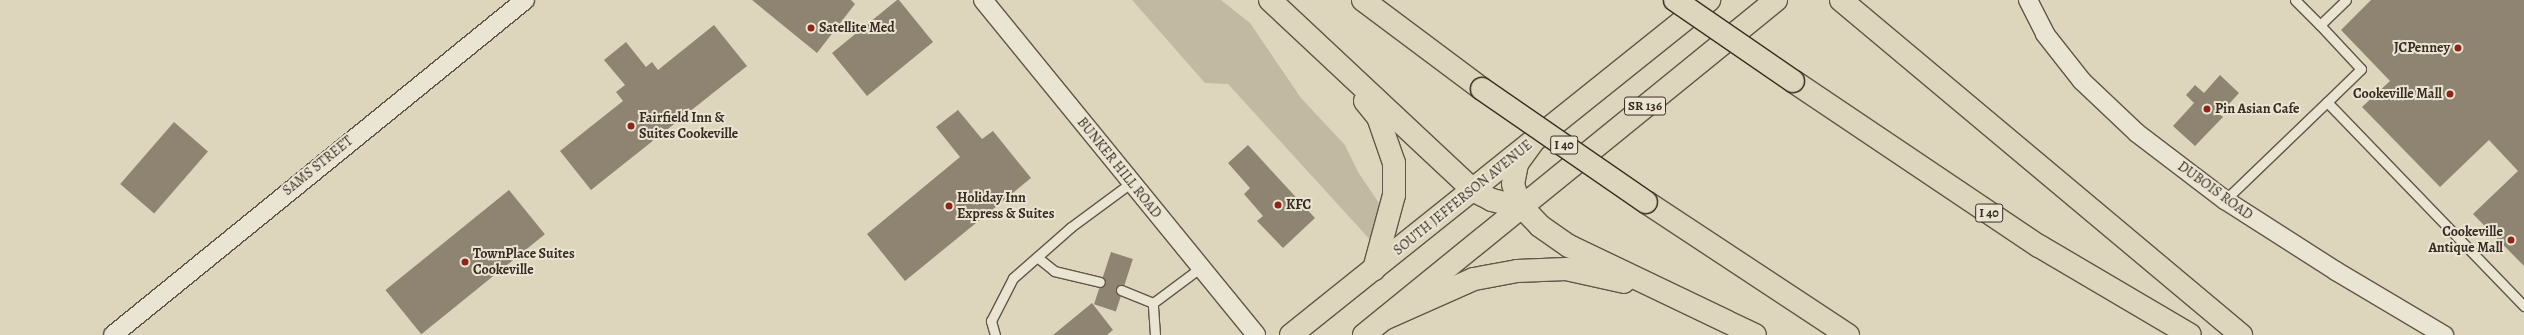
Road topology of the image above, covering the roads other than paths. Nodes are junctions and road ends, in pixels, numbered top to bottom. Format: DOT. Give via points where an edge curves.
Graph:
graph roads {
  1 [pos="525,0"];
  2 [pos="983,0"];
  3 [pos="1270,0"];
  4 [pos="1363,0"];
  5 [pos="1675,0"];
  6 [pos="1709,0"];
  7 [pos="1841,0"];
  8 [pos="2028,0"];
  9 [pos="2295,0"];
  10 [pos="2346,0"];
  11 [pos="1772,2"];
  12 [pos="2320,25"];
  13 [pos="1324,52"];
  14 [pos="2327,102"];
  15 [pos="1532,143"];
  16 [pos="1132,182"];
  17 [pos="1473,190"];
  18 [pos="2225,200"];
  19 [pos="1521,207"];
  20 [pos="1037,257"];
  21 [pos="1200,268"];
  22 [pos="1374,269"];
  23 [pos="1100,282"];
  24 [pos="1121,290"];
  25 [pos="1153,303"];
  26 [pos="1690,305"];
  27 [pos="2524,306"];
  28 [pos="1384,318"];
  29 [pos="113,335"];
  30 [pos="995,335"];
  31 [pos="1155,335"];
  32 [pos="1256,335"];
  33 [pos="1291,335"];
  34 [pos="1364,335"];
  35 [pos="1754,335"];
  36 [pos="1848,335"];
  37 [pos="2190,335"];
  38 [pos="2241,335"];
  39 [pos="2444,335"];
  1 -- 29 [label="street, SAMS STREET"];
  2 -- 16 [label="street, BUNKER HILL ROAD"];
  3 -- 13 [label="main road"];
  4 -- 36 [label="main road, I 40, bridge" via="1482,89 1646,202"];
  5 -- 37 [label="main road, I 40, bridge" via="2039,246"];
  6 -- 15 [label="main road, SOUTH JEFFERSON AVENUE / SR 136"];
  7 -- 38 [label="main road"];
  8 -- 18 [label="street, DUBOIS ROAD" via="2045,34 2082,81 2137,133"];
  9 -- 12 [label="lane"];
  10 -- 12 [label="lane"];
  11 -- 19 [label="main road, SR 136"];
  12 -- 14 [label="lane" via="2361,69"];
  13 -- 17 [label="main road"];
  13 -- 22 [label="main road" via="1378,117 1394,163 1394,195"];
  14 -- 18 [label="lane"];
  14 -- 27 [label="lane"];
  15 -- 17 [label="main road, SOUTH JEFFERSON AVENUE / SR 136"];
  15 -- 19 [label="main road" via="1518,164 1513,184"];
  16 -- 20 [label="lane" via="1071,227"];
  16 -- 21 [label="street, BUNKER HILL ROAD"];
  17 -- 19 [label="main road" via="1492,200"];
  17 -- 22 [label="main road, SOUTH JEFFERSON AVENUE / SR 136"];
  18 -- 39 [label="street, DUBOIS ROAD" via="2336,271"];
  19 -- 26 [label="main road" via="1540,226 1569,246"];
  19 -- 28 [label="main road, SR 136"];
  20 -- 23 [label="lane" via="1054,271"];
  20 -- 30 [label="lane" via="1012,278 991,321"];
  21 -- 25 [label="lane"];
  21 -- 32 [label="street, BUNKER HILL ROAD"];
  22 -- 33 [label="main road, SOUTH JEFFERSON AVENUE / SR 136"];
  24 -- 25 [label="lane"];
  25 -- 31 [label="lane"];
  26 -- 28 [label="main road" via="1615,280 1566,269 1517,271 1474,279"];
  26 -- 35 [label="main road"];
  28 -- 34 [label="main road, SR 136"];
}
